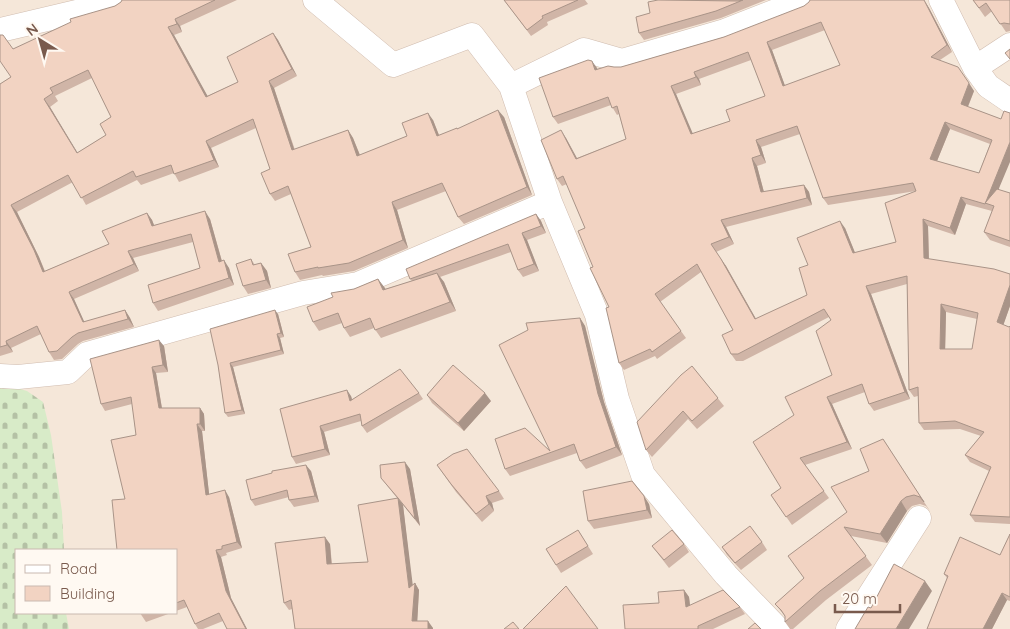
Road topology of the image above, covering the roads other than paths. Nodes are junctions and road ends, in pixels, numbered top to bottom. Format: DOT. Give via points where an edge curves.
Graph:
graph roads {
  1 [pos="116,0"];
  2 [pos="315,0"];
  3 [pos="804,0"];
  4 [pos="941,0"];
  5 [pos="0,30"];
  6 [pos="1010,45"];
  7 [pos="975,68"];
  8 [pos="511,86"];
  9 [pos="1010,101"];
  10 [pos="550,202"];
  11 [pos="0,376"];
  12 [pos="919,518"];
  13 [pos="778,629"];
  14 [pos="848,629"];
  1 -- 5 [label="street"];
  2 -- 8 [label="street" via="393,64 472,34"];
  3 -- 8 [label="street" via="725,31 622,62 584,50"];
  4 -- 7 [label="street"];
  6 -- 7 [label="street"];
  7 -- 9 [label="street" via="988,86"];
  8 -- 10 [label="street"];
  10 -- 11 [label="street" via="358,284 303,292 87,354 68,372 18,378"];
  10 -- 13 [label="street" via="597,315 617,399 643,475 726,575"];
  12 -- 14 [label="street"];
}
